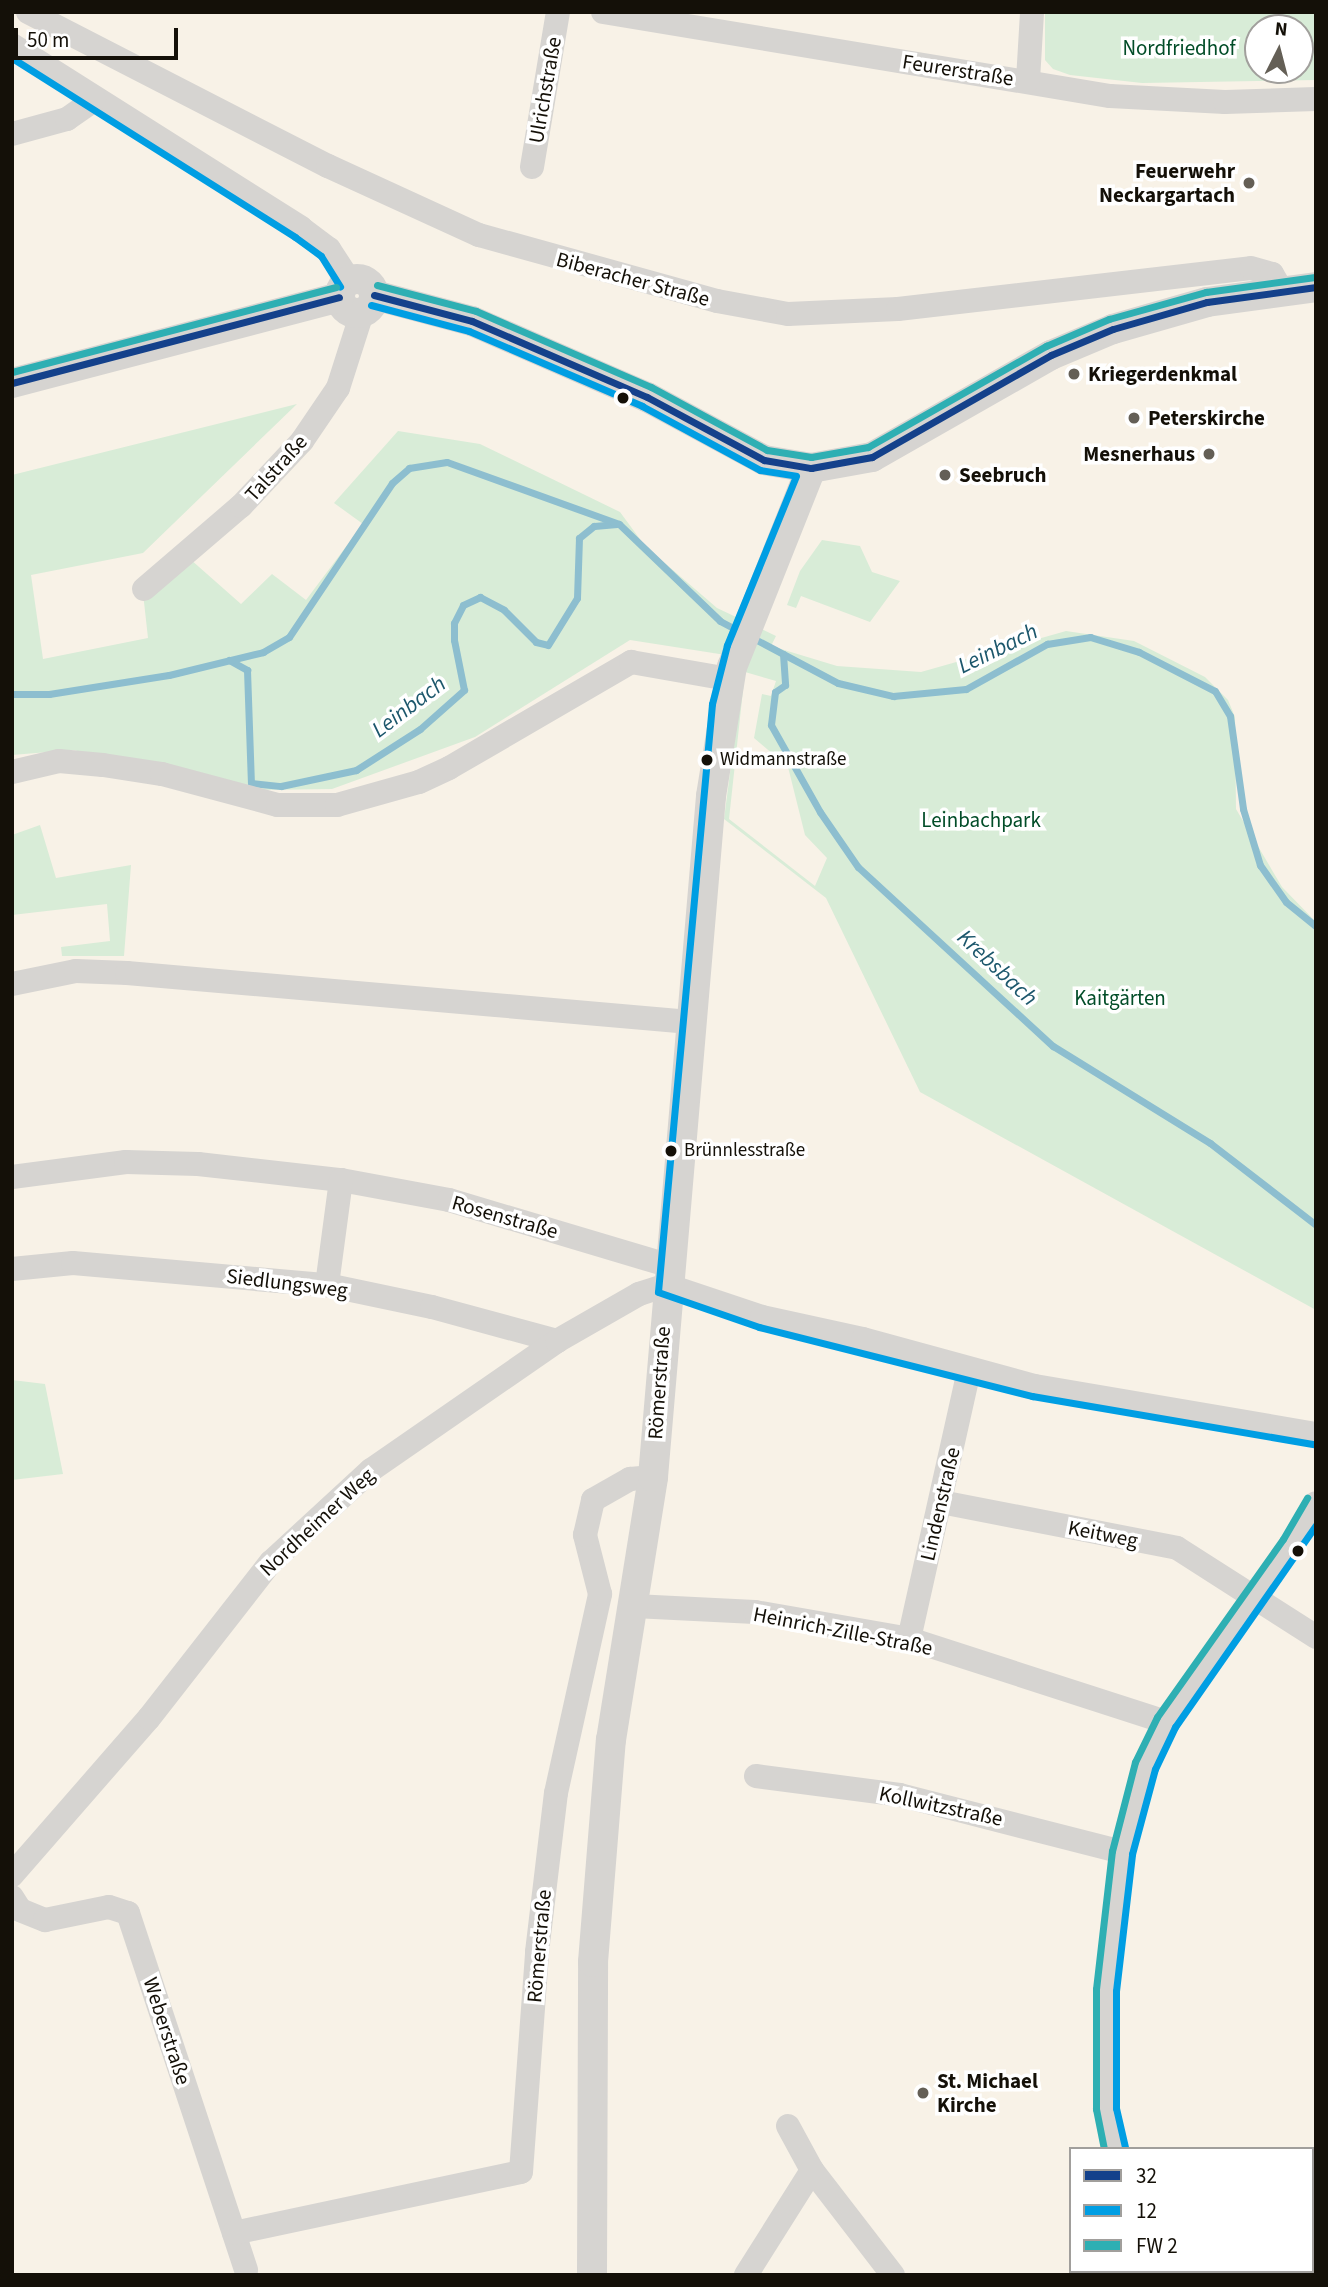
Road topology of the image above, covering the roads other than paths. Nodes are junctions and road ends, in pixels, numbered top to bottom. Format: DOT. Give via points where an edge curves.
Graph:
graph roads {
  1 [pos="28,12"];
  2 [pos="558,12"];
  3 [pos="603,12"];
  4 [pos="1032,12"];
  5 [pos="12,46"];
  6 [pos="1028,80"];
  7 [pos="1316,99"];
  8 [pos="94,100"];
  9 [pos="12,134"];
  10 [pos="532,167"];
  11 [pos="1316,287"];
  12 [pos="1281,289"];
  13 [pos="356,296"];
  14 [pos="12,383"];
  15 [pos="811,468"];
  16 [pos="144,589"];
  17 [pos="728,679"];
  18 [pos="12,772"];
  19 [pos="12,984"];
  20 [pos="690,1022"];
  21 [pos="12,1177"];
  22 [pos="341,1180"];
  23 [pos="12,1269"];
  24 [pos="667,1275"];
  25 [pos="327,1285"];
  26 [pos="557,1341"];
  27 [pos="969,1370"];
  28 [pos="1316,1434"];
  29 [pos="653,1477"];
  30 [pos="941,1502"];
  31 [pos="1316,1503"];
  32 [pos="1253,1596"];
  33 [pos="634,1606"];
  34 [pos="1316,1637"];
  35 [pos="909,1639"];
  36 [pos="1166,1723"];
  37 [pos="756,1776"];
  38 [pos="1122,1852"];
  39 [pos="12,1875"];
  40 [pos="12,1897"];
  41 [pos="788,2126"];
  42 [pos="1115,2147"];
  43 [pos="812,2170"];
  44 [pos="234,2233"];
  45 [pos="246,2270"];
  46 [pos="592,2275"];
  47 [pos="746,2275"];
  48 [pos="893,2275"];
  1 -- 12 [label="street, Biberacher Straße" via="328,166 479,235 717,301 788,314 898,309 1251,268 1272,274"];
  2 -- 10 [label="street, Ulrichstraße"];
  3 -- 6 [label="street, Feurerstraße"];
  4 -- 6 [label="street"];
  5 -- 8 [label="street"];
  6 -- 7 [label="street, Feurerstraße" via="1110,96 1225,102"];
  8 -- 9 [label="street" via="67,118"];
  8 -- 13 [label="street" via="329,249"];
  11 -- 12 [label="main road"];
  12 -- 15 [label="main road" via="1176,309 1113,329 1051,355 872,457"];
  13 -- 14 [label="main road"];
  13 -- 15 [label="main road" via="472,321 647,397 764,460"];
  13 -- 16 [label="street, Talstraße" via="338,388 302,441 241,506"];
  15 -- 17 [label="main road, Römerstraße"];
  17 -- 18 [label="street" via="631,662 449,768 419,782 337,805 278,805 162,774 103,765 59,761"];
  17 -- 20 [label="main road, Römerstraße" via="711,796"];
  19 -- 20 [label="street" via="76,971 127,972"];
  20 -- 24 [label="main road, Römerstraße"];
  21 -- 22 [label="street, Rosenstraße" via="126,1163 198,1164"];
  22 -- 24 [label="street, Rosenstraße" via="449,1200"];
  22 -- 25 [label="street"];
  23 -- 25 [label="street, Siedlungsweg" via="73,1263"];
  24 -- 26 [label="street, Nordheimer Weg"];
  24 -- 27 [label="street, Rosenstraße" via="762,1317 863,1339"];
  24 -- 29 [label="main road, Römerstraße"];
  25 -- 26 [label="street, Siedlungsweg"];
  26 -- 39 [label="street, Nordheimer Weg" via="372,1470 271,1562 149,1718"];
  27 -- 28 [label="street, Rosenstraße" via="1035,1386"];
  27 -- 30 [label="street, Lindenstraße"];
  29 -- 33 [label="main road, Römerstraße"];
  29 -- 44 [label="street, Römerstraße" via="630,1479 593,1500 586,1535 599,1606 556,1793 537,1952 521,2172"];
  30 -- 32 [label="street, Keitweg" via="1177,1548"];
  30 -- 35 [label="street, Lindenstraße"];
  31 -- 32 [label="street" via="1292,1545"];
  32 -- 34 [label="street, Keitweg"];
  32 -- 36 [label="street"];
  33 -- 35 [label="street, Heinrich-Zille-Straße" via="755,1612"];
  33 -- 46 [label="main road, Römerstraße" via="611,1740 593,1962"];
  35 -- 36 [label="street, Heinrich-Zille-Straße"];
  36 -- 38 [label="street" via="1145,1765"];
  37 -- 38 [label="street, Kollwitzstraße" via="900,1795"];
  38 -- 42 [label="street" via="1106,1990 1106,2109"];
  40 -- 44 [label="street, Weberstraße" via="20,1910 45,1920 109,1907 128,1913"];
  41 -- 43 [label="street"];
  43 -- 47 [label="street"];
  43 -- 48 [label="street"];
  44 -- 45 [label="street, Weberstraße"];
}
